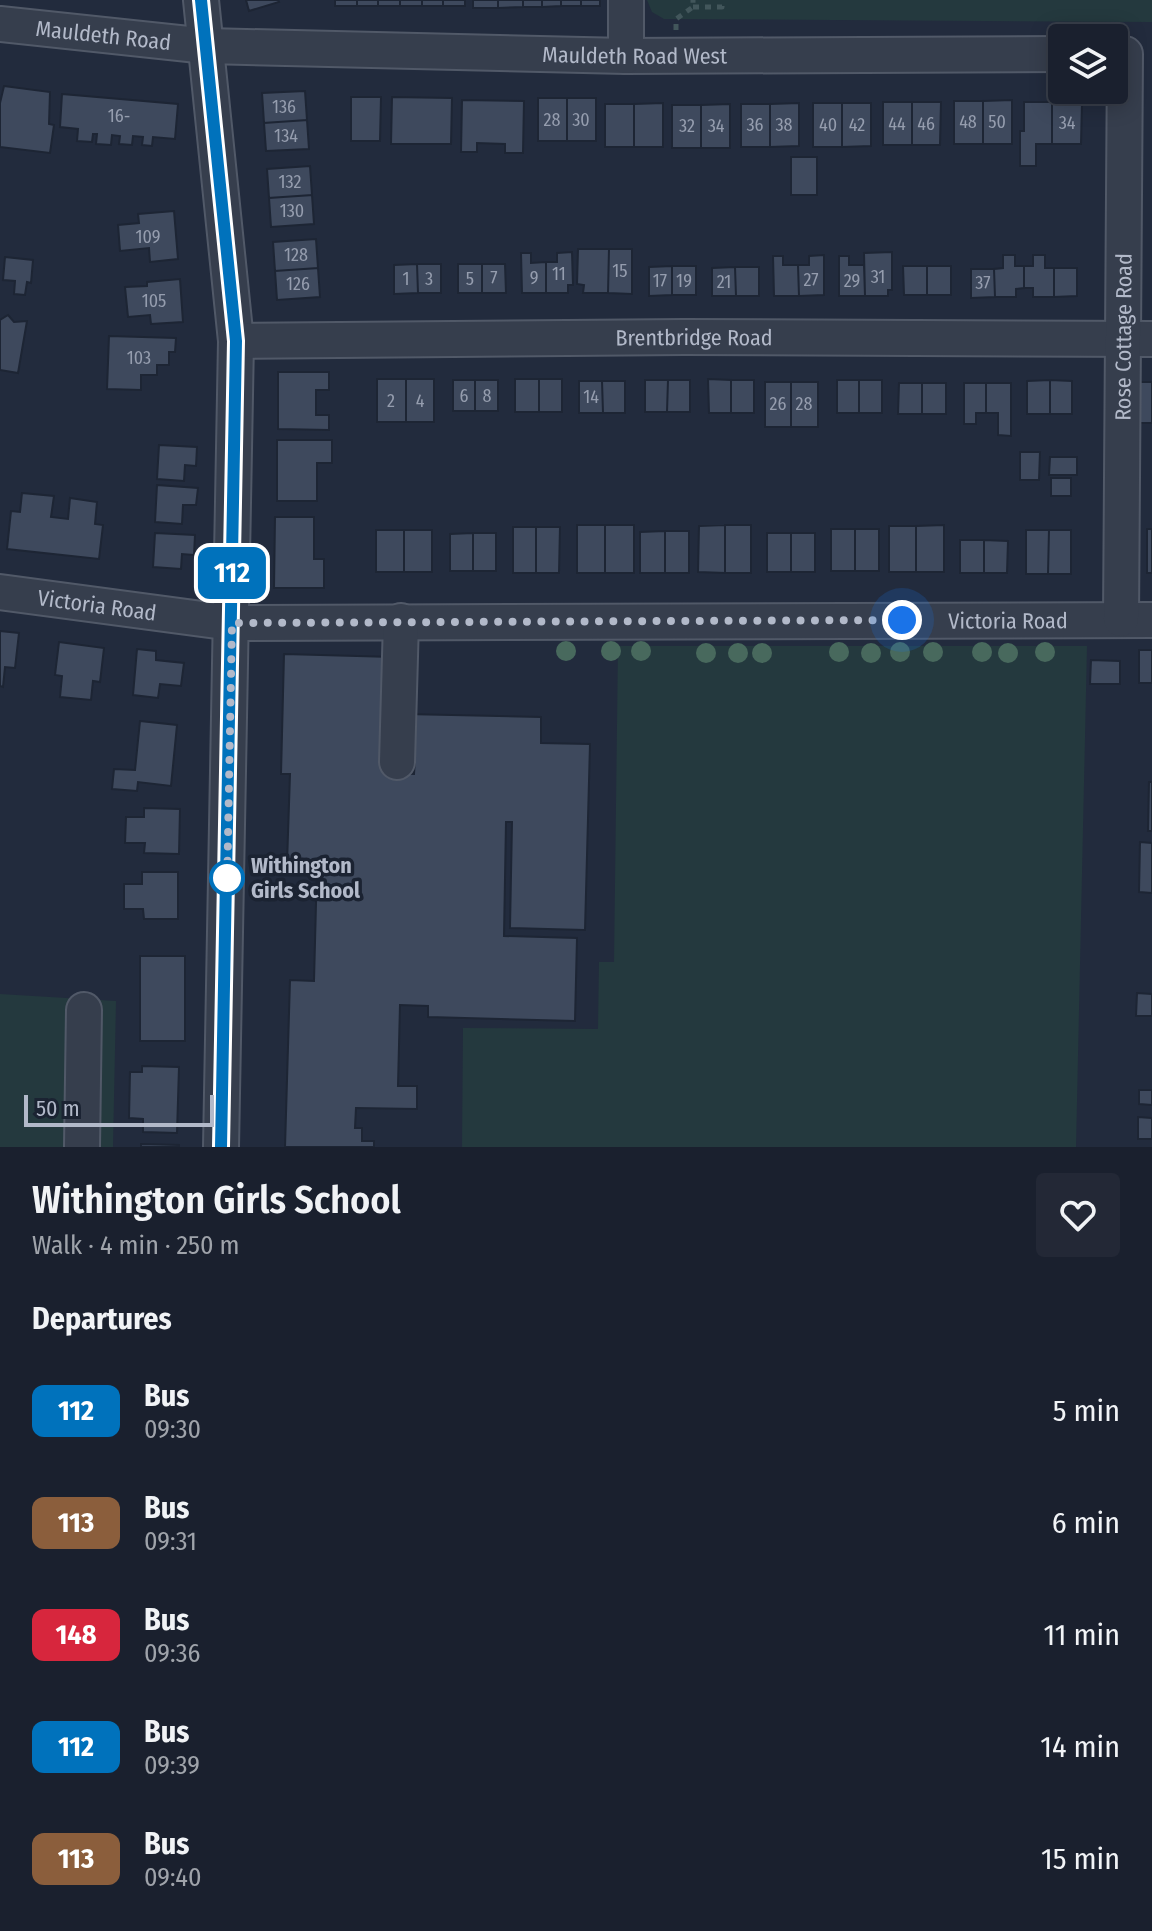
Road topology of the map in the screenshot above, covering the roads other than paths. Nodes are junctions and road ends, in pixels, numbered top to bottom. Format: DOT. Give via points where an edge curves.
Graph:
graph roads {
  1 [pos="201,0"];
  2 [pos="626,0"];
  3 [pos="0,24"];
  4 [pos="207,46"];
  5 [pos="1048,54"];
  6 [pos="1130,54"];
  7 [pos="626,56"];
  8 [pos="1138,339"];
  9 [pos="236,341"];
  10 [pos="0,592"];
  11 [pos="1136,619"];
  12 [pos="401,621"];
  13 [pos="232,623"];
  14 [pos="397,762"];
  15 [pos="84,1010"];
  16 [pos="82,1147"];
  17 [pos="221,1147"];
  1 -- 4 [label="street"];
  2 -- 7 [label="street"];
  3 -- 4 [label="street, Mauldeth Road"];
  4 -- 7 [label="street, Mauldeth Road West"];
  4 -- 9 [label="street"];
  5 -- 7 [label="street, Mauldeth Road West"];
  6 -- 8 [label="street, Rose Cottage Road"];
  8 -- 9 [label="street, Brentbridge Road"];
  8 -- 11 [label="street, Rose Cottage Road"];
  9 -- 13 [label="street"];
  10 -- 13 [label="street, Victoria Road"];
  11 -- 12 [label="street, Victoria Road"];
  12 -- 13 [label="street, Victoria Road"];
  12 -- 14 [label="street"];
  13 -- 17 [label="street"];
  15 -- 16 [label="street"];
}
